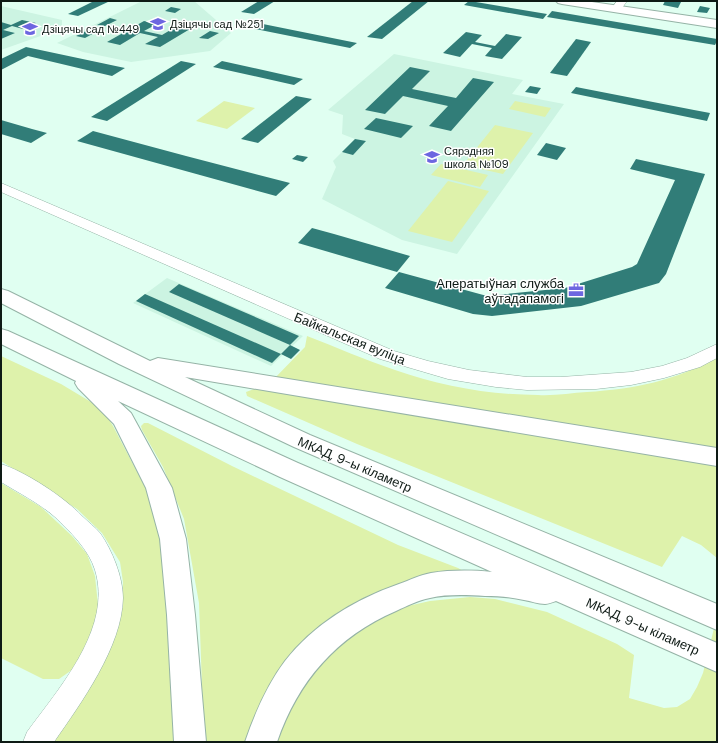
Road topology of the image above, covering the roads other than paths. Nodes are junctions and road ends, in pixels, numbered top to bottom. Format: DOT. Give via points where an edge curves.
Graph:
graph roads {
  1 [pos="562,1"];
  2 [pos="619,5"];
  3 [pos="717,24"];
  4 [pos="717,30"];
  5 [pos="1,187"];
  6 [pos="1,295"];
  7 [pos="1,336"];
  8 [pos="717,350"];
  9 [pos="127,359"];
  10 [pos="76,372"];
  11 [pos="717,456"];
  12 [pos="1,472"];
  13 [pos="593,603"];
  14 [pos="717,617"];
  15 [pos="717,658"];
  16 [pos="37,742"];
  17 [pos="190,742"];
  18 [pos="260,742"];
  1 -- 2 [label="main road"];
  2 -- 3 [label="main road" via="640,12"];
  2 -- 4 [label="main road" via="639,16"];
  5 -- 8 [label="street, Байкальская вуліца" via="387,355 469,377 518,383 608,381 683,367"];
  6 -- 9 [label="main road, МКАД, 9-ы кіламетр"];
  7 -- 10 [label="main road, МКАД, 9-ы кіламетр"];
  9 -- 11 [label="main road"];
  9 -- 14 [label="main road, МКАД, 9-ы кіламетр" via="302,442"];
  10 -- 13 [label="main road, МКАД, 9-ы кіламетр" via="288,470"];
  10 -- 17 [label="main road" via="123,419 159,488 173,539"];
  12 -- 16 [label="street" via="62,510 90,538 105,563 110,587 110,613 103,638 87,667"];
  13 -- 15 [label="main road, МКАД, 9-ы кіламетр"];
  13 -- 18 [label="main road" via="491,583 429,586 379,604 343,624 310,654 286,684 266,723"];
}
